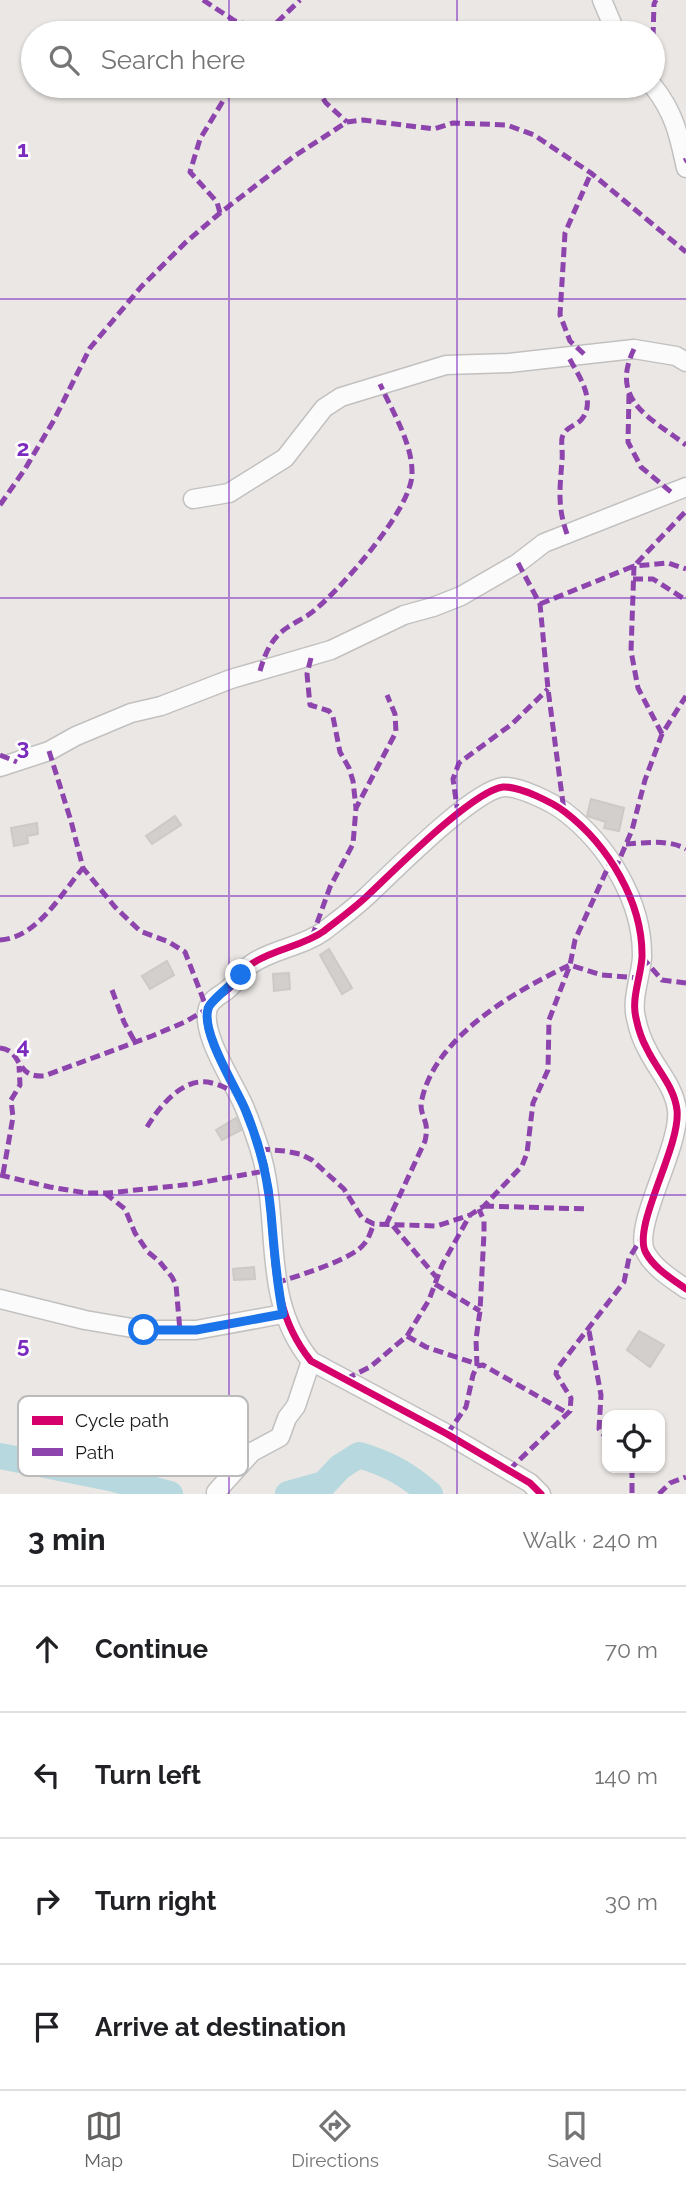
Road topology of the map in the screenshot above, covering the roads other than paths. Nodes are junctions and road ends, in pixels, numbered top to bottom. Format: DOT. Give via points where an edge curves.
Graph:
graph roads {
  1 [pos="602,0"];
  2 [pos="611,21"];
  3 [pos="663,98"];
  4 [pos="686,168"];
  5 [pos="686,362"];
  6 [pos="686,487"];
  7 [pos="193,499"];
  8 [pos="0,767"];
  9 [pos="686,1289"];
  10 [pos="0,1298"];
  11 [pos="283,1314"];
  12 [pos="310,1361"];
  13 [pos="248,1456"];
  14 [pos="230,1476"];
  15 [pos="216,1492"];
  16 [pos="541,1494"];
  1 -- 2 [label="street"];
  3 -- 4 [label="street"];
  5 -- 7 [label="street" via="634,349 446,365 341,397 324,408 285,458 229,493"];
  6 -- 8 [label="street" via="544,543 461,596 404,615 331,650 131,713 49,751"];
  9 -- 11 [label="street" via="652,1262 643,1246 642,1236 676,1133 677,1108 634,1013 642,957 625,884 596,842 564,811 520,789 501,787 438,830 320,934 249,966 207,1009 211,1038 260,1149"];
  10 -- 11 [label="street" via="85,1321 144,1330 196,1330"];
  11 -- 12 [label="street"];
  12 -- 13 [label="street" via="296,1405 279,1437"];
  12 -- 16 [label="street" via="447,1434"];
  14 -- 15 [label="street"];
}
